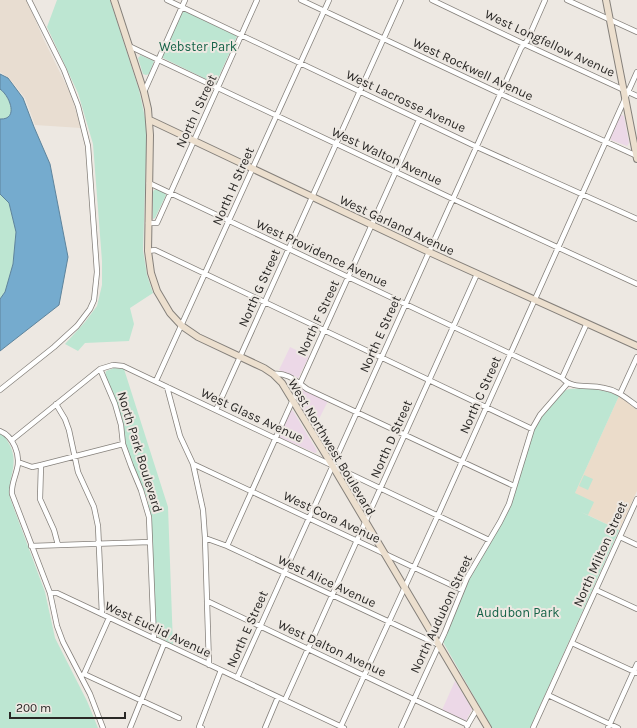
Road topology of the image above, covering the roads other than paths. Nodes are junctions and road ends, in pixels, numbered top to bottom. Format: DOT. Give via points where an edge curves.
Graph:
graph roads {
  1 [pos="29,0"];
  2 [pos="114,0"];
  3 [pos="167,0"];
  4 [pos="185,0"];
  5 [pos="258,0"];
  6 [pos="301,0"];
  7 [pos="329,0"];
  8 [pos="401,0"];
  9 [pos="432,0"];
  10 [pos="545,0"];
  11 [pos="567,0"];
  12 [pos="606,0"];
  13 [pos="182,7"];
  14 [pos="324,11"];
  15 [pos="610,20"];
  16 [pos="637,32"];
  17 [pos="242,35"];
  18 [pos="383,39"];
  19 [pos="524,44"];
  20 [pos="129,46"];
  21 [pos="159,60"];
  22 [pos="301,63"];
  23 [pos="637,72"];
  24 [pos="218,88"];
  25 [pos="626,91"];
  26 [pos="144,92"];
  27 [pos="360,92"];
  28 [pos="501,94"];
  29 [pos="637,96"];
  30 [pos="625,99"];
  31 [pos="277,116"];
  32 [pos="150,120"];
  33 [pos="419,120"];
  34 [pos="194,141"];
  35 [pos="606,142"];
  36 [pos="336,144"];
  37 [pos="477,147"];
  38 [pos="637,157"];
  39 [pos="254,169"];
  40 [pos="395,172"];
  41 [pos="149,183"];
  42 [pos="170,193"];
  43 [pos="582,195"];
  44 [pos="312,197"];
  45 [pos="453,200"];
  46 [pos="637,219"];
  47 [pos="229,221"];
  48 [pos="148,222"];
  49 [pos="372,225"];
  50 [pos="558,247"];
  51 [pos="288,249"];
  52 [pos="148,251"];
  53 [pos="429,252"];
  54 [pos="206,274"];
  55 [pos="478,274"];
  56 [pos="348,278"];
  57 [pos="637,284"];
  58 [pos="534,300"];
  59 [pos="265,302"];
  60 [pos="405,305"];
  61 [pos="587,323"];
  62 [pos="182,326"];
  63 [pos="453,328"];
  64 [pos="324,330"];
  65 [pos="637,346"];
  66 [pos="510,354"];
  67 [pos="240,357"];
  68 [pos="637,357"];
  69 [pos="381,358"];
  70 [pos="100,369"];
  71 [pos="273,374"];
  72 [pos="562,378"];
  73 [pos="430,380"];
  74 [pos="156,381"];
  75 [pos="300,384"];
  76 [pos="567,384"];
  77 [pos="168,387"];
  78 [pos="0,390"];
  79 [pos="620,394"];
  80 [pos="292,400"];
  81 [pos="56,404"];
  82 [pos="637,406"];
  83 [pos="486,407"];
  84 [pos="216,410"];
  85 [pos="357,412"];
  86 [pos="532,429"];
  87 [pos="0,430"];
  88 [pos="405,435"];
  89 [pos="276,438"];
  90 [pos="12,440"];
  91 [pos="123,444"];
  92 [pos="74,456"];
  93 [pos="18,462"];
  94 [pos="462,462"];
  95 [pos="193,464"];
  96 [pos="41,465"];
  97 [pos="332,465"];
  98 [pos="514,486"];
  99 [pos="381,488"];
  100 [pos="251,491"];
  101 [pos="637,499"];
  102 [pos="438,515"];
  103 [pos="309,518"];
  104 [pos="365,522"];
  105 [pos="620,537"];
  106 [pos="205,538"];
  107 [pos="357,540"];
  108 [pos="489,540"];
  109 [pos="150,542"];
  110 [pos="99,544"];
  111 [pos="58,545"];
  112 [pos="637,545"];
  113 [pos="31,546"];
  114 [pos="227,546"];
  115 [pos="384,553"];
  116 [pos="413,568"];
  117 [pos="285,573"];
  118 [pos="404,587"];
  119 [pos="462,590"];
  120 [pos="596,590"];
  121 [pos="50,593"];
  122 [pos="332,595"];
  123 [pos="208,601"];
  124 [pos="637,609"];
  125 [pos="102,614"];
  126 [pos="109,618"];
  127 [pos="389,622"];
  128 [pos="260,626"];
  129 [pos="154,639"];
  130 [pos="572,642"];
  131 [pos="164,644"];
  132 [pos="439,645"];
  133 [pos="308,649"];
  134 [pos="637,664"];
  135 [pos="209,665"];
  136 [pos="221,670"];
  137 [pos="635,672"];
  138 [pos="83,675"];
  139 [pos="364,676"];
  140 [pos="237,678"];
  141 [pos="548,695"];
  142 [pos="278,697"];
  143 [pos="141,700"];
  144 [pos="285,700"];
  145 [pos="414,700"];
  146 [pos="477,709"];
  147 [pos="179,718"];
  148 [pos="334,726"];
  149 [pos="609,726"];
  150 [pos="200,727"];
  151 [pos="342,727"];
  152 [pos="467,727"];
  153 [pos="103,728"];
  154 [pos="130,728"];
  155 [pos="265,728"];
  156 [pos="401,728"];
  157 [pos="488,728"];
  158 [pos="533,728"];
  159 [pos="618,728"];
  1 -- 78 [label="street" via="64,70 78,106 88,146 97,272 94,300 77,326"];
  2 -- 20 [label="main road, West Northwest Boulevard"];
  3 -- 13 [label="street, West Lacrosse Avenue"];
  4 -- 13 [label="street"];
  5 -- 17 [label="street, North I Street"];
  6 -- 14 [label="street, West Rockwell Avenue"];
  7 -- 14 [label="street, North H Street"];
  8 -- 18 [label="street, North G Street"];
  9 -- 19 [label="street, West Longfellow Avenue"];
  10 -- 19 [label="street, North E Street"];
  11 -- 15 [label="street"];
  12 -- 15 [label="main road"];
  13 -- 17 [label="street, West Lacrosse Avenue"];
  13 -- 21 [label="street"];
  14 -- 18 [label="street, West Rockwell Avenue"];
  14 -- 22 [label="street, North H Street"];
  15 -- 16 [label="street"];
  15 -- 25 [label="main road"];
  17 -- 22 [label="street, West Lacrosse Avenue"];
  17 -- 24 [label="street, North I Street"];
  18 -- 27 [label="street, North G Street"];
  18 -- 28 [label="street, West Rockwell Avenue"];
  19 -- 25 [label="street, West Longfellow Avenue"];
  19 -- 28 [label="street, North E Street"];
  20 -- 21 [label="street, West Walton Avenue"];
  20 -- 26 [label="main road, West Northwest Boulevard"];
  21 -- 24 [label="street, West Walton Avenue"];
  21 -- 26 [label="street"];
  22 -- 27 [label="street, West Lacrosse Avenue"];
  22 -- 31 [label="street, North H Street"];
  23 -- 25 [label="street"];
  24 -- 31 [label="street, West Walton Avenue"];
  24 -- 34 [label="street, North I Street"];
  25 -- 29 [label="street, West Longfellow Avenue"];
  25 -- 30 [label="main road"];
  26 -- 32 [label="main road, West Northwest Boulevard"];
  27 -- 33 [label="street, West Lacrosse Avenue"];
  27 -- 36 [label="street, North G Street"];
  28 -- 35 [label="street, West Rockwell Avenue"];
  28 -- 37 [label="street, North E Street"];
  30 -- 35 [label="street, North C Street"];
  30 -- 38 [label="main road"];
  31 -- 36 [label="street, West Walton Avenue"];
  31 -- 39 [label="street, North H Street"];
  32 -- 34 [label="main road, West Garland Avenue"];
  32 -- 41 [label="main road, West Northwest Boulevard"];
  33 -- 37 [label="street, West Lacrosse Avenue"];
  33 -- 40 [label="street, North F Street"];
  34 -- 39 [label="main road, West Garland Avenue"];
  34 -- 42 [label="street, North I Street"];
  35 -- 38 [label="street, West Rockwell Avenue"];
  35 -- 43 [label="street, North C Street"];
  36 -- 40 [label="street, West Walton Avenue"];
  36 -- 44 [label="street, North G Street"];
  37 -- 43 [label="street, West Lacrosse Avenue"];
  37 -- 45 [label="street, North E Street"];
  39 -- 44 [label="main road, West Garland Avenue"];
  39 -- 47 [label="street, North H Street"];
  40 -- 45 [label="street, West Walton Avenue"];
  40 -- 49 [label="street, North F Street"];
  41 -- 42 [label="street, West Providence Avenue"];
  41 -- 48 [label="main road, West Northwest Boulevard"];
  42 -- 47 [label="street, West Providence Avenue"];
  42 -- 48 [label="street, North I Street" via="157,223"];
  43 -- 46 [label="street, West Lacrosse Avenue"];
  43 -- 50 [label="street, North C Street"];
  44 -- 49 [label="main road, West Garland Avenue"];
  44 -- 51 [label="street, North G Street"];
  45 -- 50 [label="street, West Walton Avenue"];
  45 -- 53 [label="street, North E Street"];
  47 -- 51 [label="street, West Providence Avenue"];
  47 -- 54 [label="street, North H Street"];
  48 -- 52 [label="main road, West Northwest Boulevard"];
  49 -- 53 [label="main road, West Garland Avenue"];
  49 -- 56 [label="street, North F Street"];
  50 -- 57 [label="street, West Walton Avenue"];
  50 -- 58 [label="street, North C Street"];
  51 -- 56 [label="street, West Providence Avenue"];
  51 -- 59 [label="street, North G Street"];
  52 -- 54 [label="street" via="155,250"];
  52 -- 62 [label="main road, West Northwest Boulevard" via="157,291 170,313"];
  53 -- 55 [label="main road, West Garland Avenue"];
  53 -- 60 [label="street, North E Street"];
  54 -- 59 [label="street"];
  54 -- 62 [label="street, North H Street"];
  55 -- 58 [label="main road, West Garland Avenue"];
  55 -- 63 [label="street, North D Street"];
  56 -- 60 [label="street, West Providence Avenue"];
  56 -- 64 [label="street, North F Street"];
  58 -- 61 [label="main road, West Garland Avenue"];
  58 -- 66 [label="street, North C Street"];
  59 -- 64 [label="street"];
  59 -- 67 [label="street, North G Street"];
  60 -- 63 [label="street, West Providence Avenue"];
  60 -- 69 [label="street, North E Street"];
  61 -- 65 [label="main road, West Garland Avenue"];
  61 -- 72 [label="street"];
  62 -- 67 [label="main road, West Northwest Boulevard" via="198,337"];
  62 -- 74 [label="street, North H Street"];
  63 -- 66 [label="street, West Providence Avenue"];
  63 -- 73 [label="street, North D Street"];
  64 -- 69 [label="street"];
  64 -- 75 [label="street, North F Street"];
  66 -- 72 [label="street, West Providence Avenue"];
  66 -- 83 [label="street, North C Street"];
  67 -- 71 [label="main road, West Northwest Boulevard"];
  67 -- 84 [label="street, North G Street"];
  68 -- 79 [label="street"];
  69 -- 73 [label="street"];
  69 -- 85 [label="street, North E Street"];
  70 -- 74 [label="street, West Glass Avenue" via="113,365 123,366"];
  70 -- 81 [label="street"];
  70 -- 91 [label="street, North Park Boulevard" via="117,411"];
  71 -- 75 [label="street" via="281,373"];
  71 -- 80 [label="main road, West Northwest Boulevard"];
  72 -- 76 [label="street, West Providence Avenue"];
  73 -- 83 [label="street"];
  73 -- 88 [label="street, North D Street"];
  74 -- 77 [label="street, West Glass Avenue"];
  75 -- 80 [label="street, North F Street"];
  75 -- 85 [label="street"];
  76 -- 79 [label="street" via="604,388"];
  76 -- 86 [label="street, North Audubon Street" via="540,415"];
  77 -- 84 [label="street, West Glass Avenue"];
  77 -- 95 [label="street" via="180,436"];
  79 -- 82 [label="street"];
  80 -- 89 [label="street, North F Street"];
  80 -- 97 [label="main road, West Northwest Boulevard"];
  81 -- 90 [label="street"];
  81 -- 92 [label="street" via="69,430"];
  83 -- 86 [label="street"];
  83 -- 94 [label="street, North C Street"];
  84 -- 89 [label="street, West Glass Avenue"];
  85 -- 88 [label="street"];
  85 -- 97 [label="street, North E Street"];
  86 -- 98 [label="street, North Audubon Street"];
  87 -- 90 [label="street"];
  88 -- 94 [label="street"];
  88 -- 99 [label="street, North D Street"];
  89 -- 97 [label="street, West Glass Avenue"];
  89 -- 100 [label="street, North F Street"];
  90 -- 93 [label="street"];
  91 -- 92 [label="street"];
  91 -- 109 [label="street, North Park Boulevard" via="149,517"];
  92 -- 96 [label="street"];
  92 -- 110 [label="street" via="78,472 94,507"];
  93 -- 96 [label="street" via="32,467"];
  93 -- 113 [label="street" via="11,488"];
  94 -- 98 [label="street"];
  94 -- 102 [label="street, North C Street"];
  95 -- 100 [label="street, West Cora Avenue"];
  95 -- 106 [label="street" via="203,510"];
  96 -- 111 [label="street" via="40,498"];
  97 -- 99 [label="street, West Glass Avenue"];
  97 -- 103 [label="street, North E Street"];
  97 -- 104 [label="main road, West Northwest Boulevard"];
  98 -- 108 [label="street, North Audubon Street" via="509,504"];
  99 -- 102 [label="street, West Glass Avenue"];
  99 -- 104 [label="street, North D Street"];
  100 -- 103 [label="street, West Cora Avenue"];
  100 -- 114 [label="street, North F Street"];
  101 -- 105 [label="street, North Milton Street"];
  102 -- 108 [label="street, West Glass Avenue"];
  102 -- 116 [label="street, North C Street"];
  103 -- 107 [label="street, West Cora Avenue"];
  103 -- 117 [label="street, North E Street"];
  104 -- 107 [label="street, North D Street"];
  104 -- 115 [label="main road, West Northwest Boulevard"];
  105 -- 112 [label="street"];
  105 -- 120 [label="street, North Milton Street"];
  106 -- 114 [label="street, West Alice Avenue"];
  106 -- 123 [label="street"];
  107 -- 115 [label="street, West Cora Avenue"];
  107 -- 122 [label="street, North D Street"];
  108 -- 119 [label="street, North Audubon Street"];
  109 -- 110 [label="street"];
  109 -- 129 [label="street, North Park Boulevard"];
  110 -- 111 [label="street"];
  110 -- 125 [label="street"];
  111 -- 113 [label="street"];
  113 -- 121 [label="street"];
  114 -- 117 [label="street, West Alice Avenue"];
  115 -- 116 [label="street, West Cora Avenue"];
  115 -- 118 [label="main road, West Northwest Boulevard"];
  116 -- 118 [label="street, North C Street"];
  116 -- 119 [label="street, West Cora Avenue"];
  117 -- 122 [label="street, West Alice Avenue"];
  117 -- 128 [label="street, North E Street"];
  118 -- 127 [label="street, North C Street"];
  118 -- 132 [label="main road, West Northwest Boulevard"];
  119 -- 132 [label="street, North Audubon Street"];
  120 -- 124 [label="street"];
  120 -- 130 [label="street, North Milton Street"];
  121 -- 125 [label="street, West Euclid Avenue" via="57,593"];
  121 -- 138 [label="street" via="63,642"];
  122 -- 127 [label="street, West Alice Avenue"];
  122 -- 133 [label="street, North D Street"];
  123 -- 128 [label="street, West Dalton Avenue"];
  123 -- 135 [label="street"];
  125 -- 126 [label="street, West Euclid Avenue"];
  126 -- 129 [label="street, West Euclid Avenue"];
  126 -- 138 [label="street"];
  127 -- 132 [label="street, West Alice Avenue"];
  127 -- 139 [label="street, North C Street"];
  128 -- 133 [label="street, West Dalton Avenue"];
  128 -- 140 [label="street, North E Street"];
  129 -- 131 [label="street, West Euclid Avenue"];
  130 -- 137 [label="street"];
  130 -- 141 [label="street, North Milton Street"];
  131 -- 135 [label="street, West Euclid Avenue"];
  131 -- 143 [label="street"];
  132 -- 145 [label="street, North Audubon Street"];
  132 -- 146 [label="main road, West Northwest Boulevard"];
  133 -- 139 [label="street, West Dalton Avenue"];
  133 -- 144 [label="street, North D Street"];
  134 -- 137 [label="street"];
  135 -- 136 [label="street, West Euclid Avenue"];
  136 -- 140 [label="street, West Euclid Avenue"];
  136 -- 150 [label="street, North E Street"];
  137 -- 149 [label="street"];
  138 -- 143 [label="street"];
  138 -- 153 [label="street"];
  139 -- 145 [label="street, West Dalton Avenue"];
  139 -- 151 [label="street, North C Street"];
  140 -- 142 [label="street, West Euclid Avenue"];
  141 -- 149 [label="street"];
  141 -- 158 [label="street, North Milton Street"];
  142 -- 144 [label="street, West Euclid Avenue"];
  142 -- 155 [label="street"];
  143 -- 147 [label="street"];
  143 -- 154 [label="street"];
  144 -- 148 [label="street, West Euclid Avenue"];
  145 -- 152 [label="street, West Dalton Avenue"];
  145 -- 156 [label="street, North Audubon Street"];
  146 -- 152 [label="street"];
  146 -- 157 [label="main road, West Northwest Boulevard"];
  148 -- 151 [label="street, West Euclid Avenue"];
  149 -- 159 [label="street"];
}
